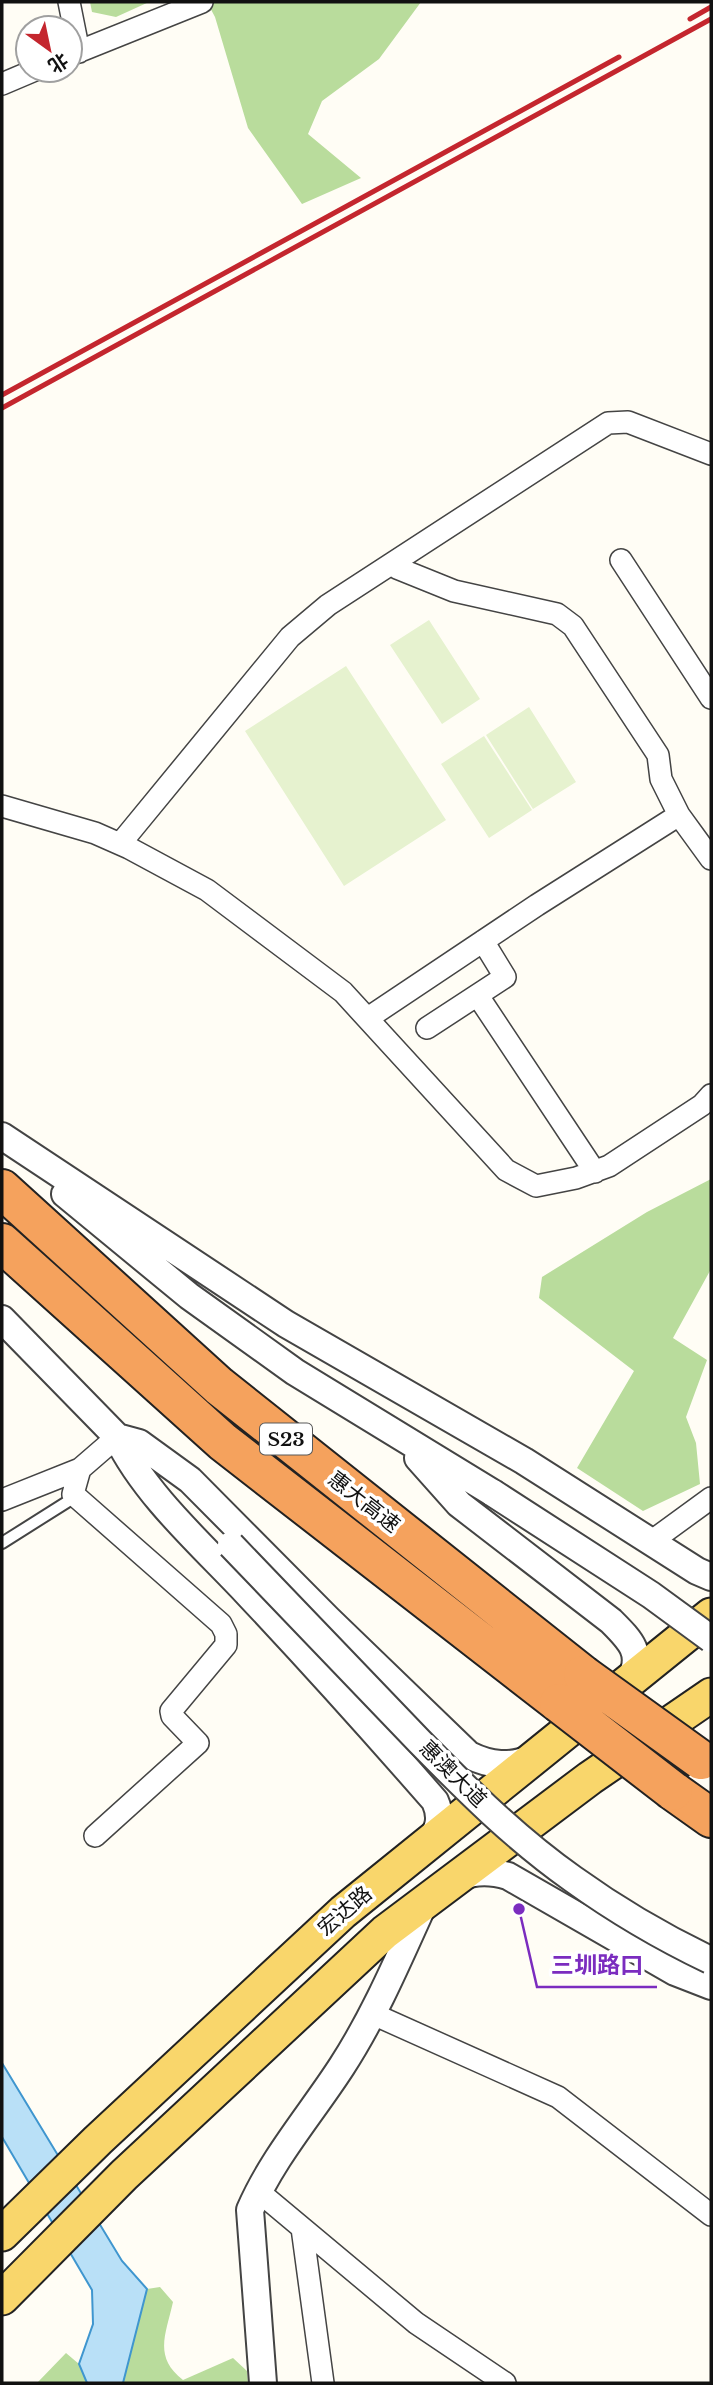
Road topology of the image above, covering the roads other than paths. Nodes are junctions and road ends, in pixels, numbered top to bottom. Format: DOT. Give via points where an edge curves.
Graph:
graph roads {
  1 [pos="202,2"];
  2 [pos="84,49"];
  3 [pos="711,454"];
  4 [pos="621,560"];
  5 [pos="394,564"];
  6 [pos="711,698"];
  7 [pos="2,807"];
  8 [pos="679,815"];
  9 [pos="120,844"];
  10 [pos="711,859"];
  11 [pos="483,941"];
  12 [pos="478,996"];
  13 [pos="368,1018"];
  14 [pos="427,1028"];
  15 [pos="711,1095"];
  16 [pos="2,1137"];
  17 [pos="595,1171"];
  18 [pos="2,1189"];
  19 [pos="2,1243"];
  20 [pos="2,1318"];
  21 [pos="398,1436"];
  22 [pos="117,1437"];
  23 [pos="80,1469"];
  24 [pos="73,1494"];
  25 [pos="711,1498"];
  26 [pos="2,1500"];
  27 [pos="652,1541"];
  28 [pos="2,1543"];
  29 [pos="711,1577"];
  30 [pos="711,1615"];
  31 [pos="711,1639"];
  32 [pos="630,1679"];
  33 [pos="571,1689"];
  34 [pos="711,1695"];
  35 [pos="533,1758"];
  36 [pos="706,1764"];
  37 [pos="711,1818"];
  38 [pos="95,1836"];
  39 [pos="425,1845"];
  40 [pos="454,1880"];
  41 [pos="424,1903"];
  42 [pos="711,1960"];
  43 [pos="711,1986"];
  44 [pos="373,2014"];
  45 [pos="258,2191"];
  46 [pos="711,2216"];
  47 [pos="11,2225"];
  48 [pos="302,2228"];
  49 [pos="2,2298"];
  50 [pos="263,2383"];
  51 [pos="323,2383"];
  52 [pos="505,2383"];
  1 -- 2 [label="street"];
  3 -- 5 [label="street" via="628,422 608,423"];
  4 -- 6 [label="street"];
  5 -- 8 [label="street" via="454,591 557,614 573,626 658,755 661,779"];
  5 -- 9 [label="street" via="328,606 290,637"];
  7 -- 9 [label="street"];
  8 -- 10 [label="street"];
  8 -- 11 [label="street"];
  9 -- 13 [label="street" via="206,890 343,992"];
  11 -- 12 [label="street" via="505,977"];
  11 -- 13 [label="street"];
  12 -- 14 [label="street"];
  12 -- 17 [label="street"];
  13 -- 17 [label="street" via="506,1170 536,1185"];
  15 -- 17 [label="street" via="632,1151"];
  16 -- 21 [label="street" via="90,1217 189,1296 295,1372"];
  16 -- 27 [label="street" via="286,1324 524,1461"];
  18 -- 33 [label="highway, 惠大高速 / S23" via="219,1387"];
  19 -- 33 [label="highway, 惠大高速 / S23" via="223,1442"];
  20 -- 22 [label="street"];
  21 -- 31 [label="street, bridge" via="652,1595"];
  21 -- 32 [label="street" via="460,1504 629,1639 637,1662"];
  22 -- 23 [label="street"];
  22 -- 35 [label="street" via="139,1443 190,1480 469,1755 501,1765"];
  22 -- 39 [label="street" via="128,1459 174,1515 323,1673 435,1801 439,1825"];
  22 -- 42 [label="street, 惠澳大道, bridge" via="231,1545 468,1790 524,1841 623,1913"];
  23 -- 24 [label="street"];
  23 -- 26 [label="street"];
  24 -- 28 [label="lane"];
  24 -- 38 [label="street" via="226,1634 226,1645 172,1712 198,1743"];
  25 -- 27 [label="street"];
  27 -- 29 [label="street"];
  30 -- 32 [label="main road, 宏达路"];
  32 -- 35 [label="main road, 宏达路"];
  33 -- 36 [label="highway, 惠大高速 / S23, bridge"];
  33 -- 37 [label="highway, 惠大高速 / S23, bridge" via="673,1791"];
  34 -- 40 [label="main road, 宏达路"];
  35 -- 39 [label="main road, 宏达路"];
  39 -- 47 [label="main road, 宏达路" via="343,1912"];
  40 -- 41 [label="main road, 宏达路"];
  40 -- 43 [label="street" via="487,1871 508,1876 675,1972"];
  41 -- 44 [label="street"];
  41 -- 49 [label="main road, 宏达路" via="385,1932 124,2175"];
  44 -- 45 [label="street"];
  44 -- 46 [label="street" via="558,2097"];
  45 -- 48 [label="street"];
  45 -- 50 [label="street" via="250,2210"];
  48 -- 51 [label="street"];
  48 -- 52 [label="street" via="415,2323"];
}
